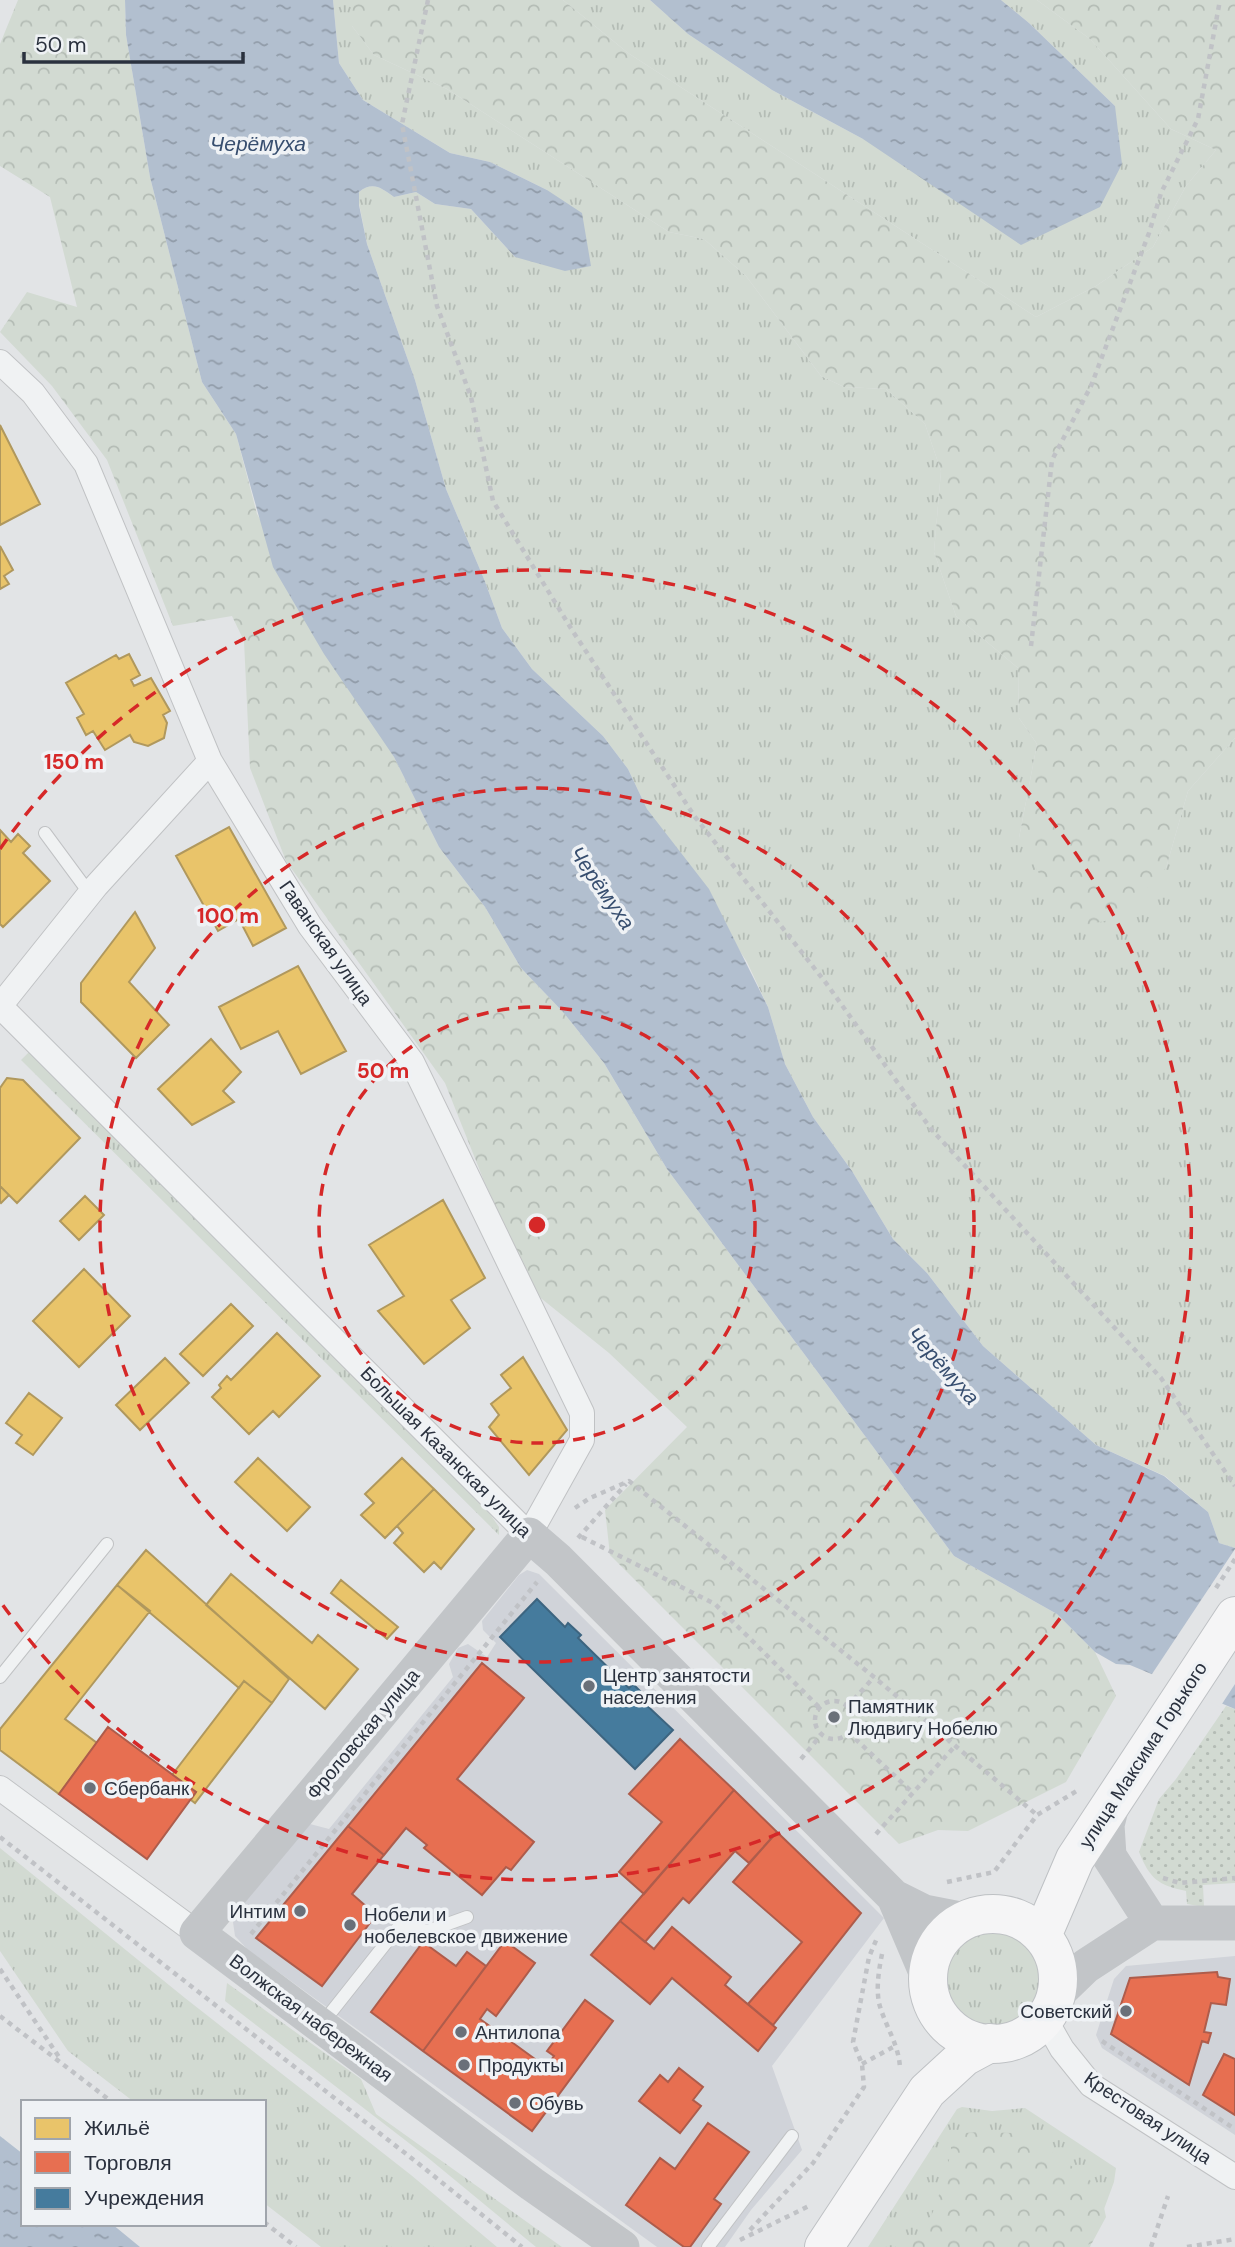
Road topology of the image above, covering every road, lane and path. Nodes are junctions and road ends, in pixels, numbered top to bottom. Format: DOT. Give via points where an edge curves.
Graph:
graph roads {
  1 [pos="428,0"];
  2 [pos="1220,0"];
  3 [pos="0,362"];
  4 [pos="1031,646"];
  5 [pos="210,761"];
  6 [pos="45,833"];
  7 [pos="90,894"];
  8 [pos="0,1006"];
  9 [pos="629,1480"];
  10 [pos="1235,1486"];
  11 [pos="571,1511"];
  12 [pos="571,1527"];
  13 [pos="107,1544"];
  14 [pos="520,1546"];
  15 [pos="599,1555"];
  16 [pos="558,1560"];
  17 [pos="545,1593"];
  18 [pos="1235,1616"];
  19 [pos="874,1676"];
  20 [pos="0,1677"];
  21 [pos="847,1707"];
  22 [pos="820,1708"];
  23 [pos="848,1732"];
  24 [pos="821,1735"];
  25 [pos="955,1746"];
  26 [pos="810,1768"];
  27 [pos="0,1788"];
  28 [pos="913,1793"];
  29 [pos="1099,1793"];
  30 [pos="1037,1815"];
  31 [pos="866,1825"];
  32 [pos="876,1835"];
  33 [pos="0,1836"];
  34 [pos="884,1843"];
  35 [pos="1161,1877"];
  36 [pos="1235,1878"];
  37 [pos="940,1882"];
  38 [pos="894,1897"];
  39 [pos="467,1917"];
  40 [pos="965,1920"];
  41 [pos="1152,1923"];
  42 [pos="1235,1923"];
  43 [pos="1027,1926"];
  44 [pos="197,1933"];
  45 [pos="878,1937"];
  46 [pos="247,1938"];
  47 [pos="882,1952"];
  48 [pos="0,1969"];
  49 [pos="928,1978"];
  50 [pos="1051,2006"];
  51 [pos="0,2016"];
  52 [pos="940,2017"];
  53 [pos="321,2025"];
  54 [pos="1102,2041"];
  55 [pos="990,2043"];
  56 [pos="896,2046"];
  57 [pos="64,2064"];
  58 [pos="862,2064"];
  59 [pos="914,2082"];
  60 [pos="109,2100"];
  61 [pos="1235,2129"];
  62 [pos="792,2136"];
  63 [pos="1235,2177"];
  64 [pos="1168,2196"];
  65 [pos="815,2203"];
  66 [pos="266,2224"];
  67 [pos="1235,2239"];
  68 [pos="296,2247"];
  69 [pos="522,2247"];
  70 [pos="622,2247"];
  71 [pos="708,2247"];
  72 [pos="824,2247"];
  73 [pos="1151,2247"];
  74 [pos="1187,2247"];
  1 -- 10 [label="path" via="402,124 437,306 471,397 493,501 695,817 826,983 931,1129 1161,1378"];
  2 -- 4 [label="path" via="1198,119 1161,193 1091,386 1052,460"];
  3 -- 5 [label="street, Гаванская улица" via="33,393 86,464"];
  5 -- 7 [label="street"];
  5 -- 14 [label="street, Гаванская улица" via="310,926 412,1062 582,1413 582,1440"];
  6 -- 7 [label="lane"];
  7 -- 8 [label="street"];
  8 -- 14 [label="street, Большая Казанская улица"];
  9 -- 11 [label="path"];
  9 -- 16 [label="path"];
  9 -- 19 [label="path"];
  12 -- 16 [label="path"];
  13 -- 20 [label="lane"];
  14 -- 16 [label="street, Большая Казанская улица"];
  14 -- 16 [label="path"];
  14 -- 44 [label="street, Фроловская улица"];
  15 -- 16 [label="path"];
  16 -- 17 [label="path"];
  16 -- 22 [label="path" via="715,1604"];
  16 -- 38 [label="street, Большая Казанская улица"];
  16 -- 46 [label="path"];
  18 -- 29 [label="main road, улица Максима Горького" via="1135,1768"];
  19 -- 21 [label="path"];
  19 -- 25 [label="path"];
  21 -- 22 [label="path" via="838,1702"];
  21 -- 23 [label="path" via="853,1719"];
  22 -- 24 [label="path" via="815,1724"];
  23 -- 24 [label="path" via="835,1739"];
  23 -- 28 [label="path"];
  24 -- 26 [label="path" via="801,1759"];
  25 -- 28 [label="path"];
  25 -- 30 [label="path"];
  27 -- 44 [label="street, Волжская набережная"];
  28 -- 32 [label="path"];
  29 -- 30 [label="path"];
  29 -- 41 [label="street" via="1109,1856"];
  29 -- 43 [label="main road, улица Максима Горького" via="1075,1859"];
  30 -- 37 [label="path" via="994,1871"];
  31 -- 32 [label="path"];
  32 -- 34 [label="path"];
  33 -- 69 [label="path"];
  35 -- 36 [label="path" via="1180,1883"];
  38 -- 40 [label="street" via="923,1912"];
  38 -- 49 [label="street"];
  39 -- 53 [label="lane" via="428,1931 401,1924"];
  40 -- 43 [label="main road" via="987,1914"];
  40 -- 49 [label="main road" via="936,1948"];
  41 -- 42 [label="street"];
  41 -- 50 [label="street" via="1086,1966"];
  43 -- 50 [label="main road" via="1052,1952 1058,1969"];
  44 -- 53 [label="street, Волжская набережная"];
  45 -- 58 [label="path" via="869,1957 853,2042"];
  47 -- 56 [label="path" via="879,2002"];
  48 -- 57 [label="path"];
  49 -- 52 [label="main road"];
  50 -- 55 [label="main road" via="1037,2027 1017,2039"];
  50 -- 63 [label="street, Крестовая улица" via="1062,2049 1091,2085"];
  51 -- 57 [label="path"];
  52 -- 55 [label="main road" via="962,2036"];
  52 -- 59 [label="main road" via="940,2044"];
  53 -- 70 [label="street, Волжская набережная"];
  54 -- 61 [label="path"];
  55 -- 59 [label="main road"];
  56 -- 58 [label="path"];
  56 -- 59 [label="path"];
  57 -- 60 [label="path"];
  58 -- 65 [label="path" via="864,2087 813,2162 739,2241"];
  59 -- 72 [label="main road"];
  62 -- 71 [label="lane"];
  64 -- 73 [label="path"];
  66 -- 68 [label="path"];
  67 -- 74 [label="path"];
}
